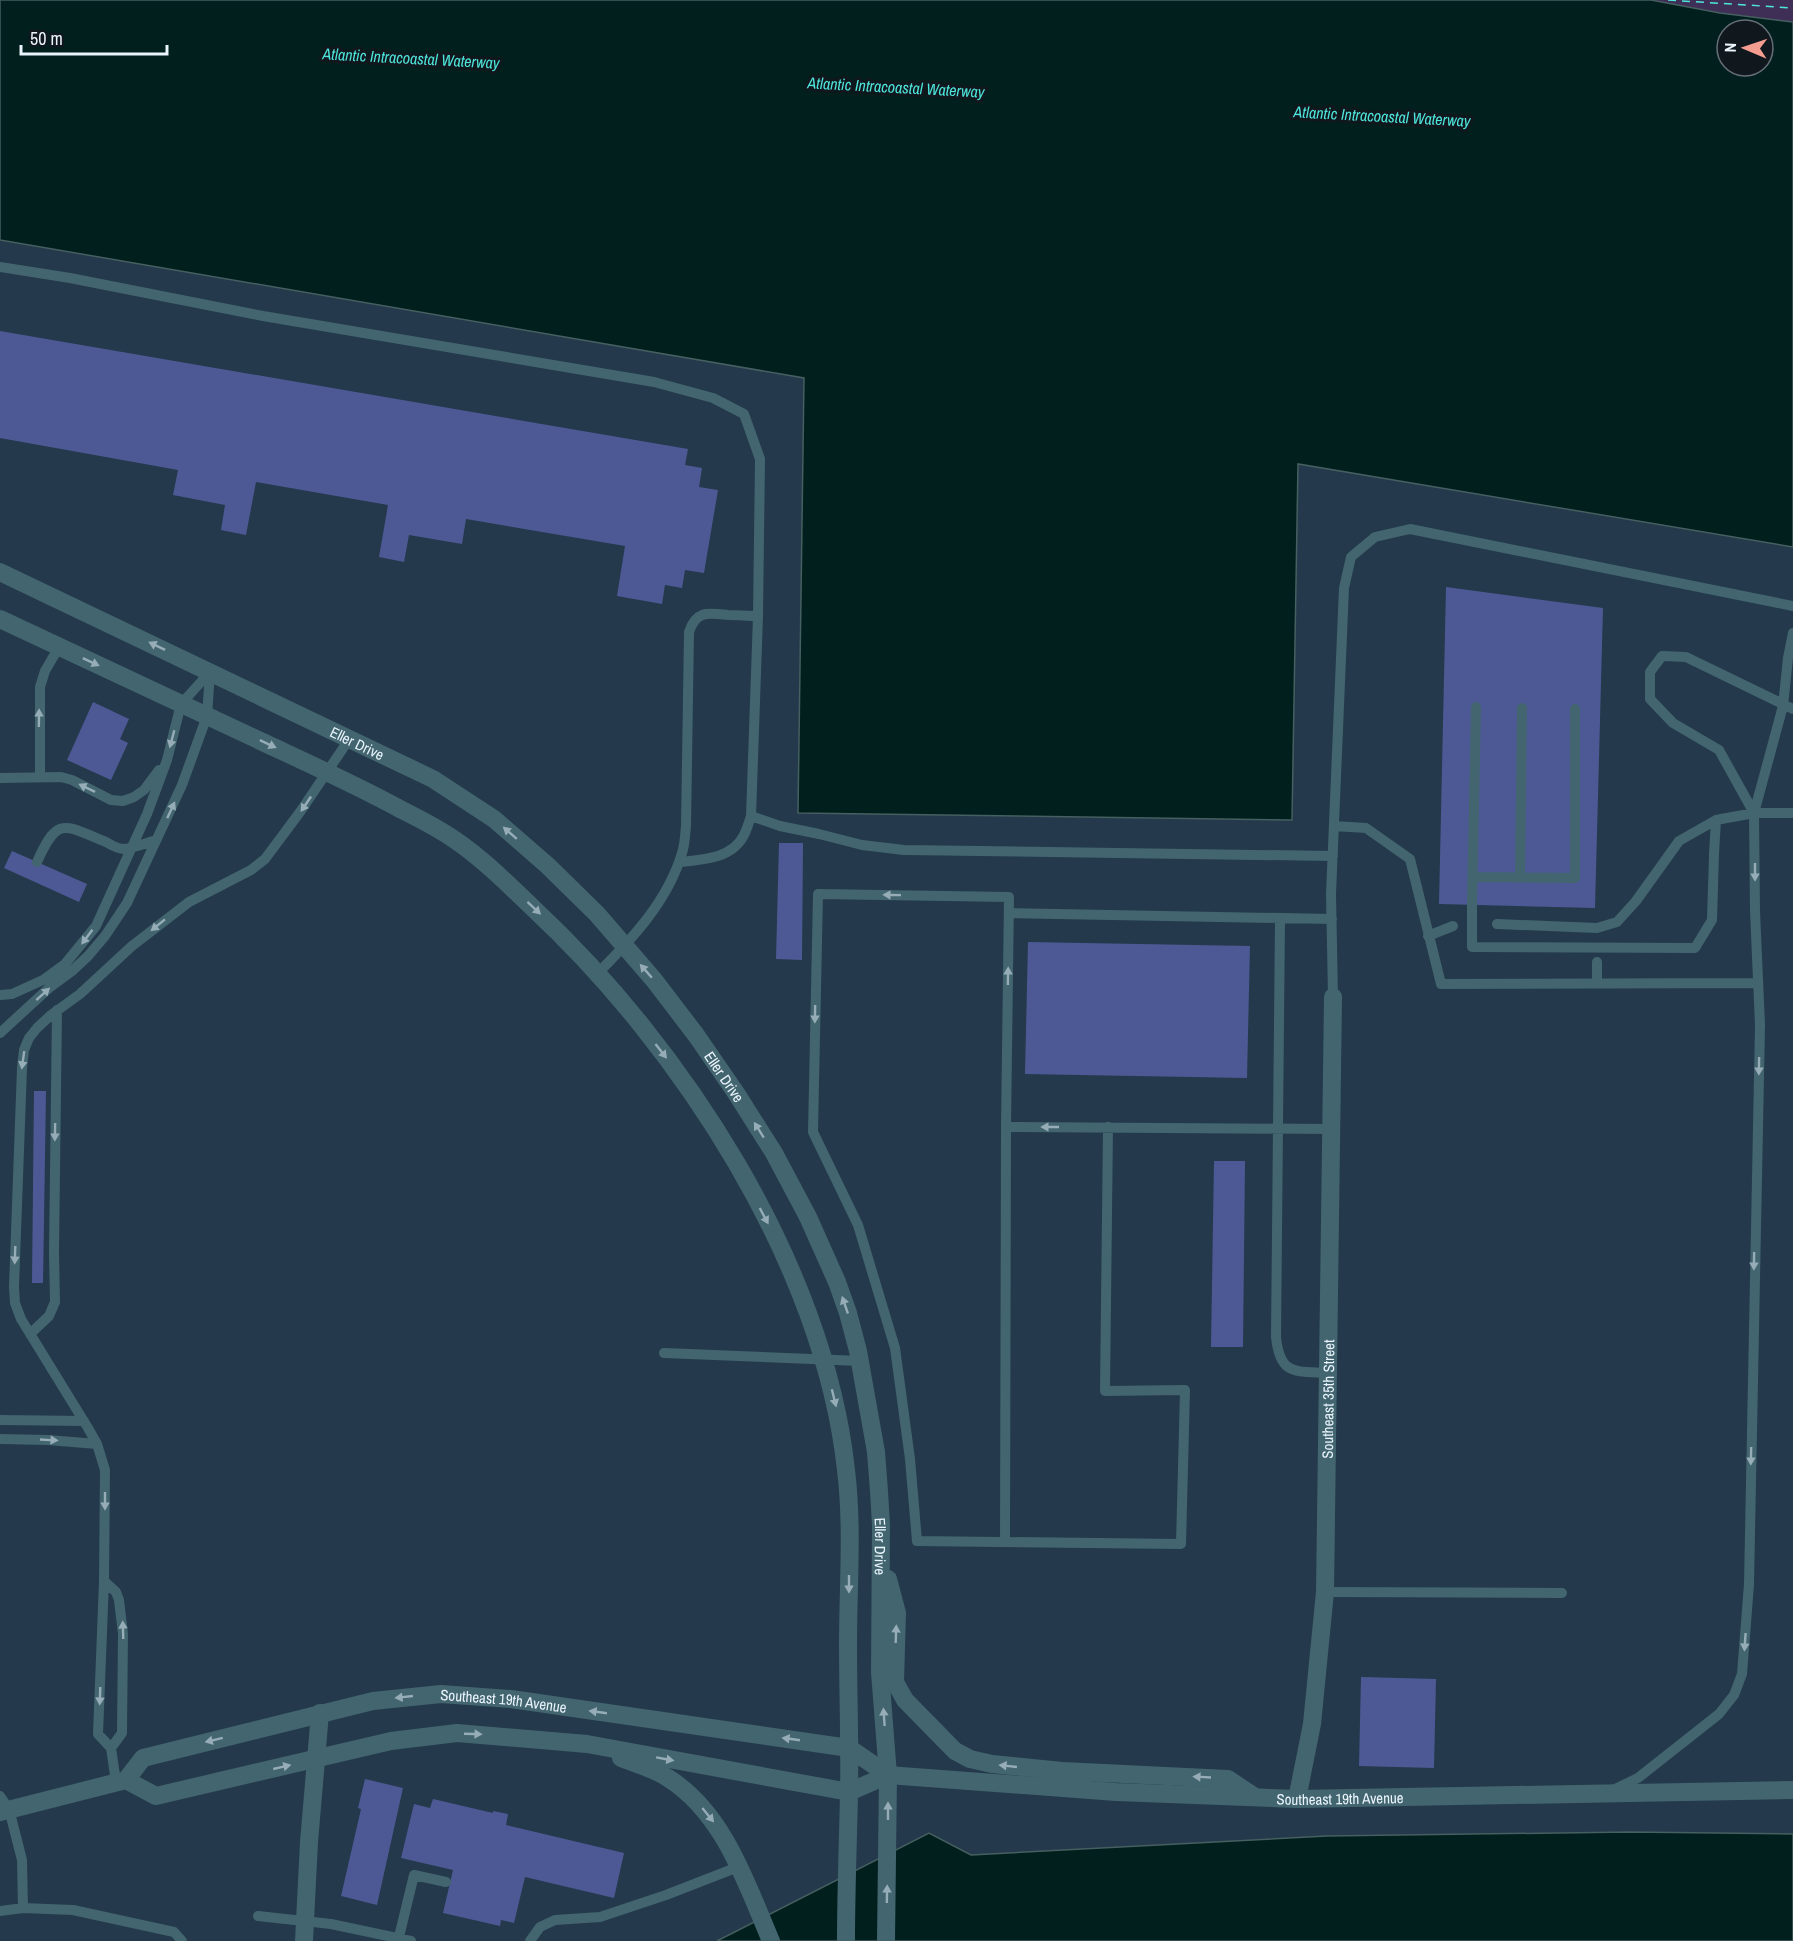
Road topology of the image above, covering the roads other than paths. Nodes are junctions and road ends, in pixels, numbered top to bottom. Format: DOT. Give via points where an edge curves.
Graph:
graph roads {
  1 [pos="0,267"];
  2 [pos="0,573"];
  3 [pos="1793,606"];
  4 [pos="758,616"];
  5 [pos="0,619"];
  6 [pos="1793,633"];
  7 [pos="59,647"];
  8 [pos="210,672"];
  9 [pos="182,704"];
  10 [pos="1476,707"];
  11 [pos="1788,707"];
  12 [pos="1522,708"];
  13 [pos="1575,710"];
  14 [pos="207,716"];
  15 [pos="350,738"];
  16 [pos="166,760"];
  17 [pos="327,772"];
  18 [pos="40,776"];
  19 [pos="1,778"];
  20 [pos="1754,813"];
  21 [pos="1793,813"];
  22 [pos="751,816"];
  23 [pos="1716,820"];
  24 [pos="1334,826"];
  25 [pos="156,840"];
  26 [pos="131,847"];
  27 [pos="1333,856"];
  28 [pos="37,862"];
  29 [pos="679,862"];
  30 [pos="1473,877"];
  31 [pos="1520,877"];
  32 [pos="1009,913"];
  33 [pos="1280,918"];
  34 [pos="1332,919"];
  35 [pos="1497,924"];
  36 [pos="1453,926"];
  37 [pos="1428,936"];
  38 [pos="625,947"];
  39 [pos="1597,962"];
  40 [pos="597,974"];
  41 [pos="1597,983"];
  42 [pos="1758,983"];
  43 [pos="0,995"];
  44 [pos="1333,997"];
  45 [pos="57,1010"];
  46 [pos="0,1033"];
  47 [pos="1006,1127"];
  48 [pos="1108,1127"];
  49 [pos="1279,1129"];
  50 [pos="1331,1129"];
  51 [pos="30,1334"];
  52 [pos="664,1353"];
  53 [pos="823,1360"];
  54 [pos="860,1361"];
  55 [pos="1328,1373"];
  56 [pos="0,1420"];
  57 [pos="84,1421"];
  58 [pos="0,1439"];
  59 [pos="97,1444"];
  60 [pos="1005,1542"];
  61 [pos="881,1554"];
  62 [pos="104,1581"];
  63 [pos="1325,1592"];
  64 [pos="1562,1593"];
  65 [pos="320,1713"];
  66 [pos="587,1744"];
  67 [pos="111,1748"];
  68 [pos="849,1748"];
  69 [pos="317,1758"];
  70 [pos="888,1775"];
  71 [pos="121,1781"];
  72 [pos="1793,1790"];
  73 [pos="849,1792"];
  74 [pos="1606,1794"];
  75 [pos="1255,1797"];
  76 [pos="1297,1799"];
  77 [pos="3,1806"];
  78 [pos="738,1867"];
  79 [pos="446,1882"];
  80 [pos="23,1908"];
  81 [pos="0,1911"];
  82 [pos="258,1916"];
  83 [pos="305,1921"];
  84 [pos="398,1940"];
  85 [pos="182,1941"];
  86 [pos="304,1941"];
  87 [pos="411,1941"];
  88 [pos="530,1941"];
  89 [pos="771,1941"];
  90 [pos="846,1941"];
  91 [pos="886,1941"];
  1 -- 4 [label="lane" via="654,382 713,398 744,414 760,459"];
  8 -- 2 [label="street, Eller Drive, one-way"];
  3 -- 24 [label="lane" via="1410,529 1375,537 1351,557 1344,588"];
  4 -- 22 [label="lane"];
  4 -- 29 [label="lane" via="708,613 692,621 687,826"];
  5 -- 7 [label="street"];
  6 -- 11 [label="lane" via="1788,658"];
  7 -- 9 [label="street, one-way"];
  18 -- 7 [label="lane, one-way" via="39,687"];
  8 -- 9 [label="lane"];
  8 -- 14 [label="lane"];
  8 -- 15 [label="street, Eller Drive"];
  9 -- 14 [label="street"];
  9 -- 16 [label="lane, one-way"];
  10 -- 30 [label="lane"];
  11 -- 20 [label="lane"];
  11 -- 20 [label="lane" via="1686,657 1662,656 1650,672 1650,699 1673,723 1719,750"];
  12 -- 31 [label="lane"];
  13 -- 31 [label="lane" via="1575,878"];
  14 -- 17 [label="street, one-way"];
  25 -- 14 [label="lane, one-way" via="182,785"];
  15 -- 17 [label="lane"];
  38 -- 15 [label="street, Eller Drive, one-way" via="547,865 494,819 433,779"];
  16 -- 18 [label="lane, one-way" via="144,790 123,801 111,800 72,780"];
  16 -- 26 [label="lane"];
  17 -- 40 [label="street, one-way" via="459,842 519,894"];
  17 -- 45 [label="lane, one-way" via="252,870 189,902"];
  18 -- 19 [label="lane"];
  20 -- 21 [label="lane"];
  20 -- 23 [label="lane"];
  20 -- 42 [label="lane, one-way"];
  22 -- 27 [label="lane" via="838,840 904,850"];
  22 -- 29 [label="lane" via="743,837 726,854"];
  23 -- 30 [label="lane, bridge" via="1712,920 1695,948 1472,947"];
  23 -- 35 [label="lane" via="1679,841 1636,901 1617,922 1597,933"];
  24 -- 27 [label="lane"];
  24 -- 37 [label="lane" via="1366,828 1410,859"];
  25 -- 26 [label="lane"];
  46 -- 25 [label="lane, one-way" via="105,936 127,903"];
  26 -- 28 [label="lane" via="117,847 70,827 52,834"];
  26 -- 43 [label="lane, one-way" via="96,926 82,945 43,980 12,994"];
  27 -- 34 [label="lane"];
  29 -- 38 [label="lane" via="656,908"];
  30 -- 31 [label="lane"];
  32 -- 33 [label="lane"];
  47 -- 32 [label="lane, one-way"];
  32 -- 60 [label="lane, one-way" via="1009,897 818,894 813,1132 858,1225 895,1348 917,1541"];
  33 -- 34 [label="lane"];
  33 -- 49 [label="lane"];
  34 -- 44 [label="lane"];
  36 -- 37 [label="lane"];
  37 -- 41 [label="lane" via="1441,984"];
  38 -- 40 [label="lane"];
  54 -- 38 [label="street, Eller Drive, one-way" via="837,1282 774,1153 696,1035"];
  39 -- 41 [label="lane"];
  40 -- 53 [label="street, one-way" via="670,1063 746,1181 794,1276"];
  41 -- 42 [label="lane"];
  42 -- 74 [label="lane, one-way" via="1749,1584 1742,1674 1734,1695 1719,1714 1638,1778"];
  44 -- 50 [label="street, Southeast 35th Street"];
  45 -- 51 [label="lane, one-way" via="55,1302 49,1316"];
  45 -- 51 [label="lane, one-way" via="29,1038 22,1068 14,1287 15,1303"];
  48 -- 47 [label="lane, one-way"];
  47 -- 60 [label="lane"];
  48 -- 49 [label="lane"];
  48 -- 60 [label="lane" via="1105,1391 1185,1390 1181,1544"];
  49 -- 50 [label="lane"];
  49 -- 55 [label="lane" via="1278,1356 1285,1366 1296,1371"];
  50 -- 55 [label="street, Southeast 35th Street"];
  51 -- 57 [label="lane"];
  52 -- 53 [label="lane"];
  53 -- 54 [label="lane"];
  53 -- 68 [label="street, one-way" via="835,1401 847,1472"];
  54 -- 61 [label="street, Eller Drive" via="876,1452"];
  55 -- 63 [label="street, Southeast 35th Street"];
  56 -- 57 [label="lane"];
  57 -- 59 [label="lane"];
  58 -- 59 [label="lane, one-way"];
  59 -- 62 [label="lane, one-way" via="105,1470"];
  70 -- 61 [label="street, Eller Drive, one-way" via="880,1672"];
  75 -- 61 [label="street, one-way" via="1228,1779 992,1764 954,1751 905,1700 895,1682 897,1613"];
  62 -- 67 [label="lane, one-way" via="98,1734"];
  67 -- 62 [label="lane, one-way" via="122,1733 123,1634 119,1600"];
  63 -- 64 [label="lane"];
  63 -- 76 [label="street, Southeast 35th Street" via="1312,1724"];
  68 -- 65 [label="street, Southeast 19th Avenue, one-way" via="477,1695 406,1697"];
  65 -- 69 [label="street"];
  65 -- 71 [label="street, Southeast 19th Avenue, one-way" via="143,1758"];
  69 -- 66 [label="street, one-way" via="390,1741 457,1733"];
  66 -- 73 [label="street, one-way"];
  66 -- 78 [label="street, one-way" via="667,1777 689,1794 710,1815"];
  67 -- 71 [label="lane"];
  68 -- 70 [label="street, Southeast 19th Avenue"];
  68 -- 73 [label="street"];
  71 -- 69 [label="street, one-way" via="156,1796"];
  69 -- 83 [label="street"];
  70 -- 73 [label="street, Southeast 19th Avenue"];
  70 -- 75 [label="street, Southeast 19th Avenue" via="1116,1792"];
  91 -- 70 [label="street, Eller Drive, one-way"];
  71 -- 77 [label="street"];
  72 -- 74 [label="street, Southeast 19th Avenue"];
  73 -- 90 [label="street"];
  74 -- 76 [label="street, Southeast 19th Avenue"];
  75 -- 76 [label="street, Southeast 19th Avenue"];
  77 -- 80 [label="lane" via="22,1860"];
  78 -- 88 [label="lane" via="600,1917 555,1920 540,1928"];
  78 -- 89 [label="street"];
  79 -- 84 [label="lane" via="414,1875"];
  80 -- 81 [label="lane"];
  80 -- 85 [label="lane" via="73,1910 174,1932"];
  82 -- 83 [label="lane"];
  83 -- 84 [label="lane"];
  83 -- 86 [label="street"];
  84 -- 87 [label="lane"];
}
